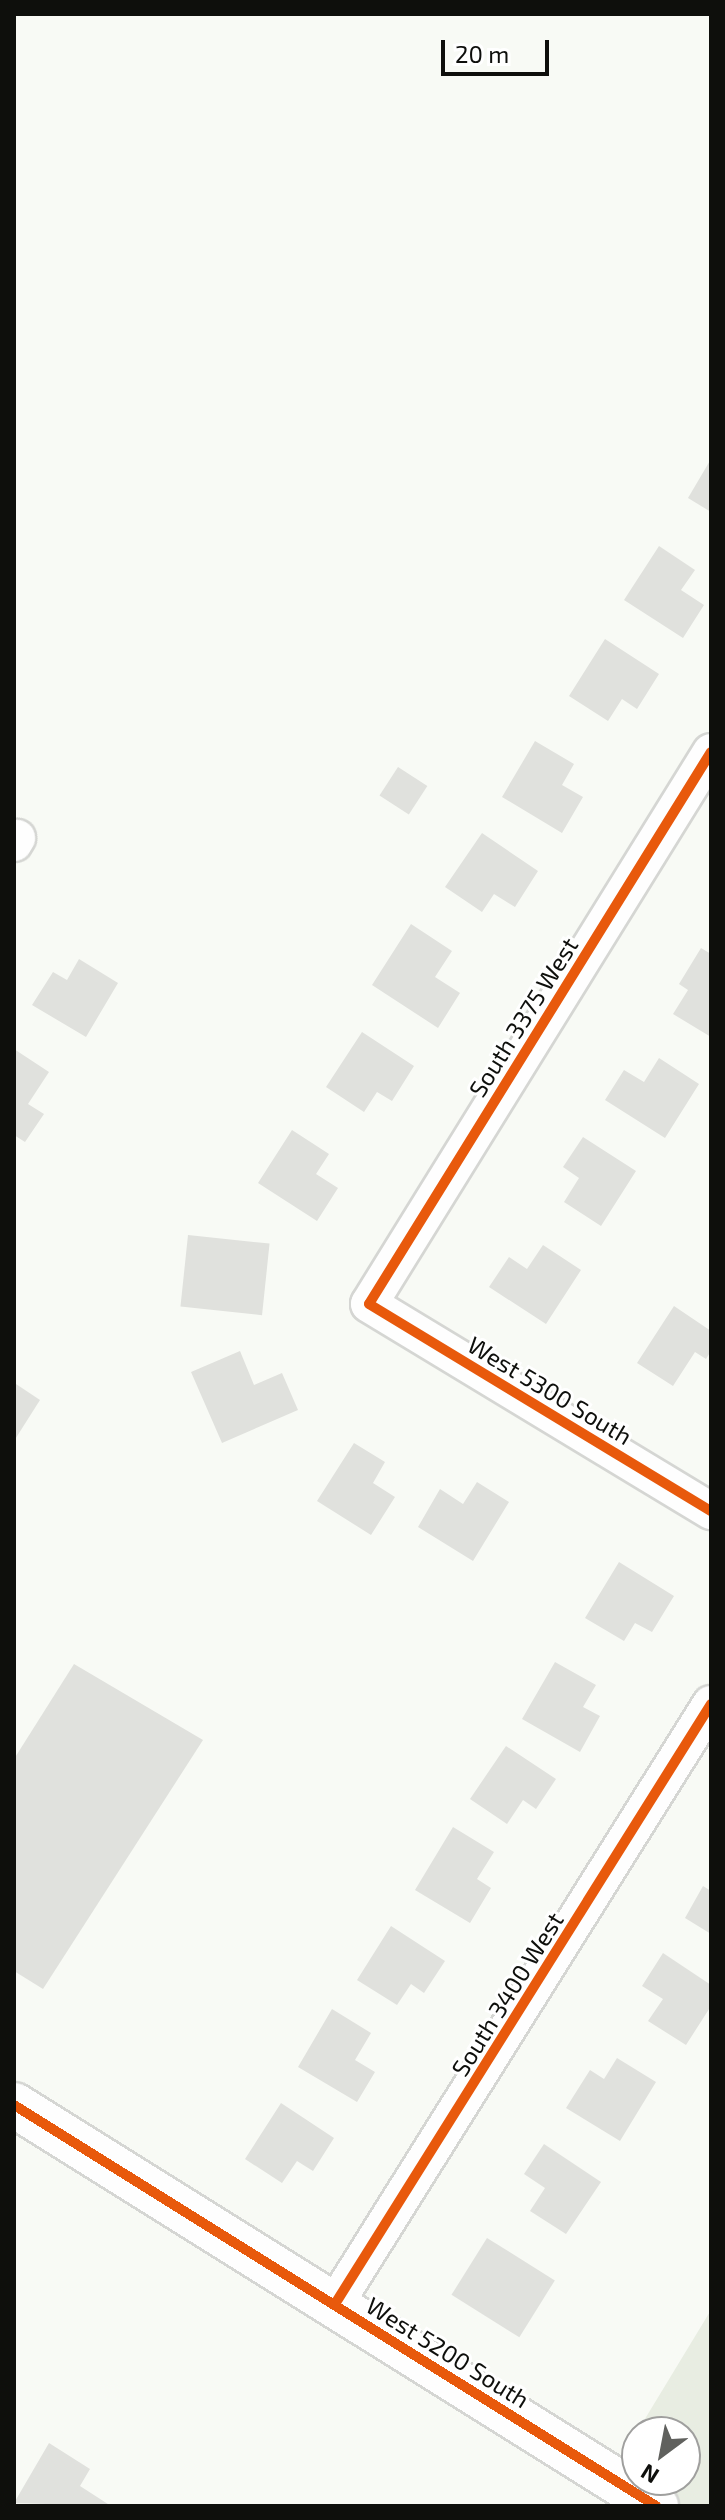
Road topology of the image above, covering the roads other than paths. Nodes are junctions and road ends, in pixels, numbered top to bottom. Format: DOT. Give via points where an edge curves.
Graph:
graph roads {
  1 [pos="711,752"];
  2 [pos="369,1304"];
  3 [pos="711,1511"];
  4 [pos="711,1704"];
  5 [pos="14,2105"];
  6 [pos="335,2304"];
  7 [pos="656,2506"];
  1 -- 2 [label="street, South 3375 West"];
  2 -- 3 [label="street, West 5300 South"];
  4 -- 6 [label="street, South 3400 West"];
  5 -- 6 [label="street, West 5200 South"];
  6 -- 7 [label="street, West 5200 South"];
}
